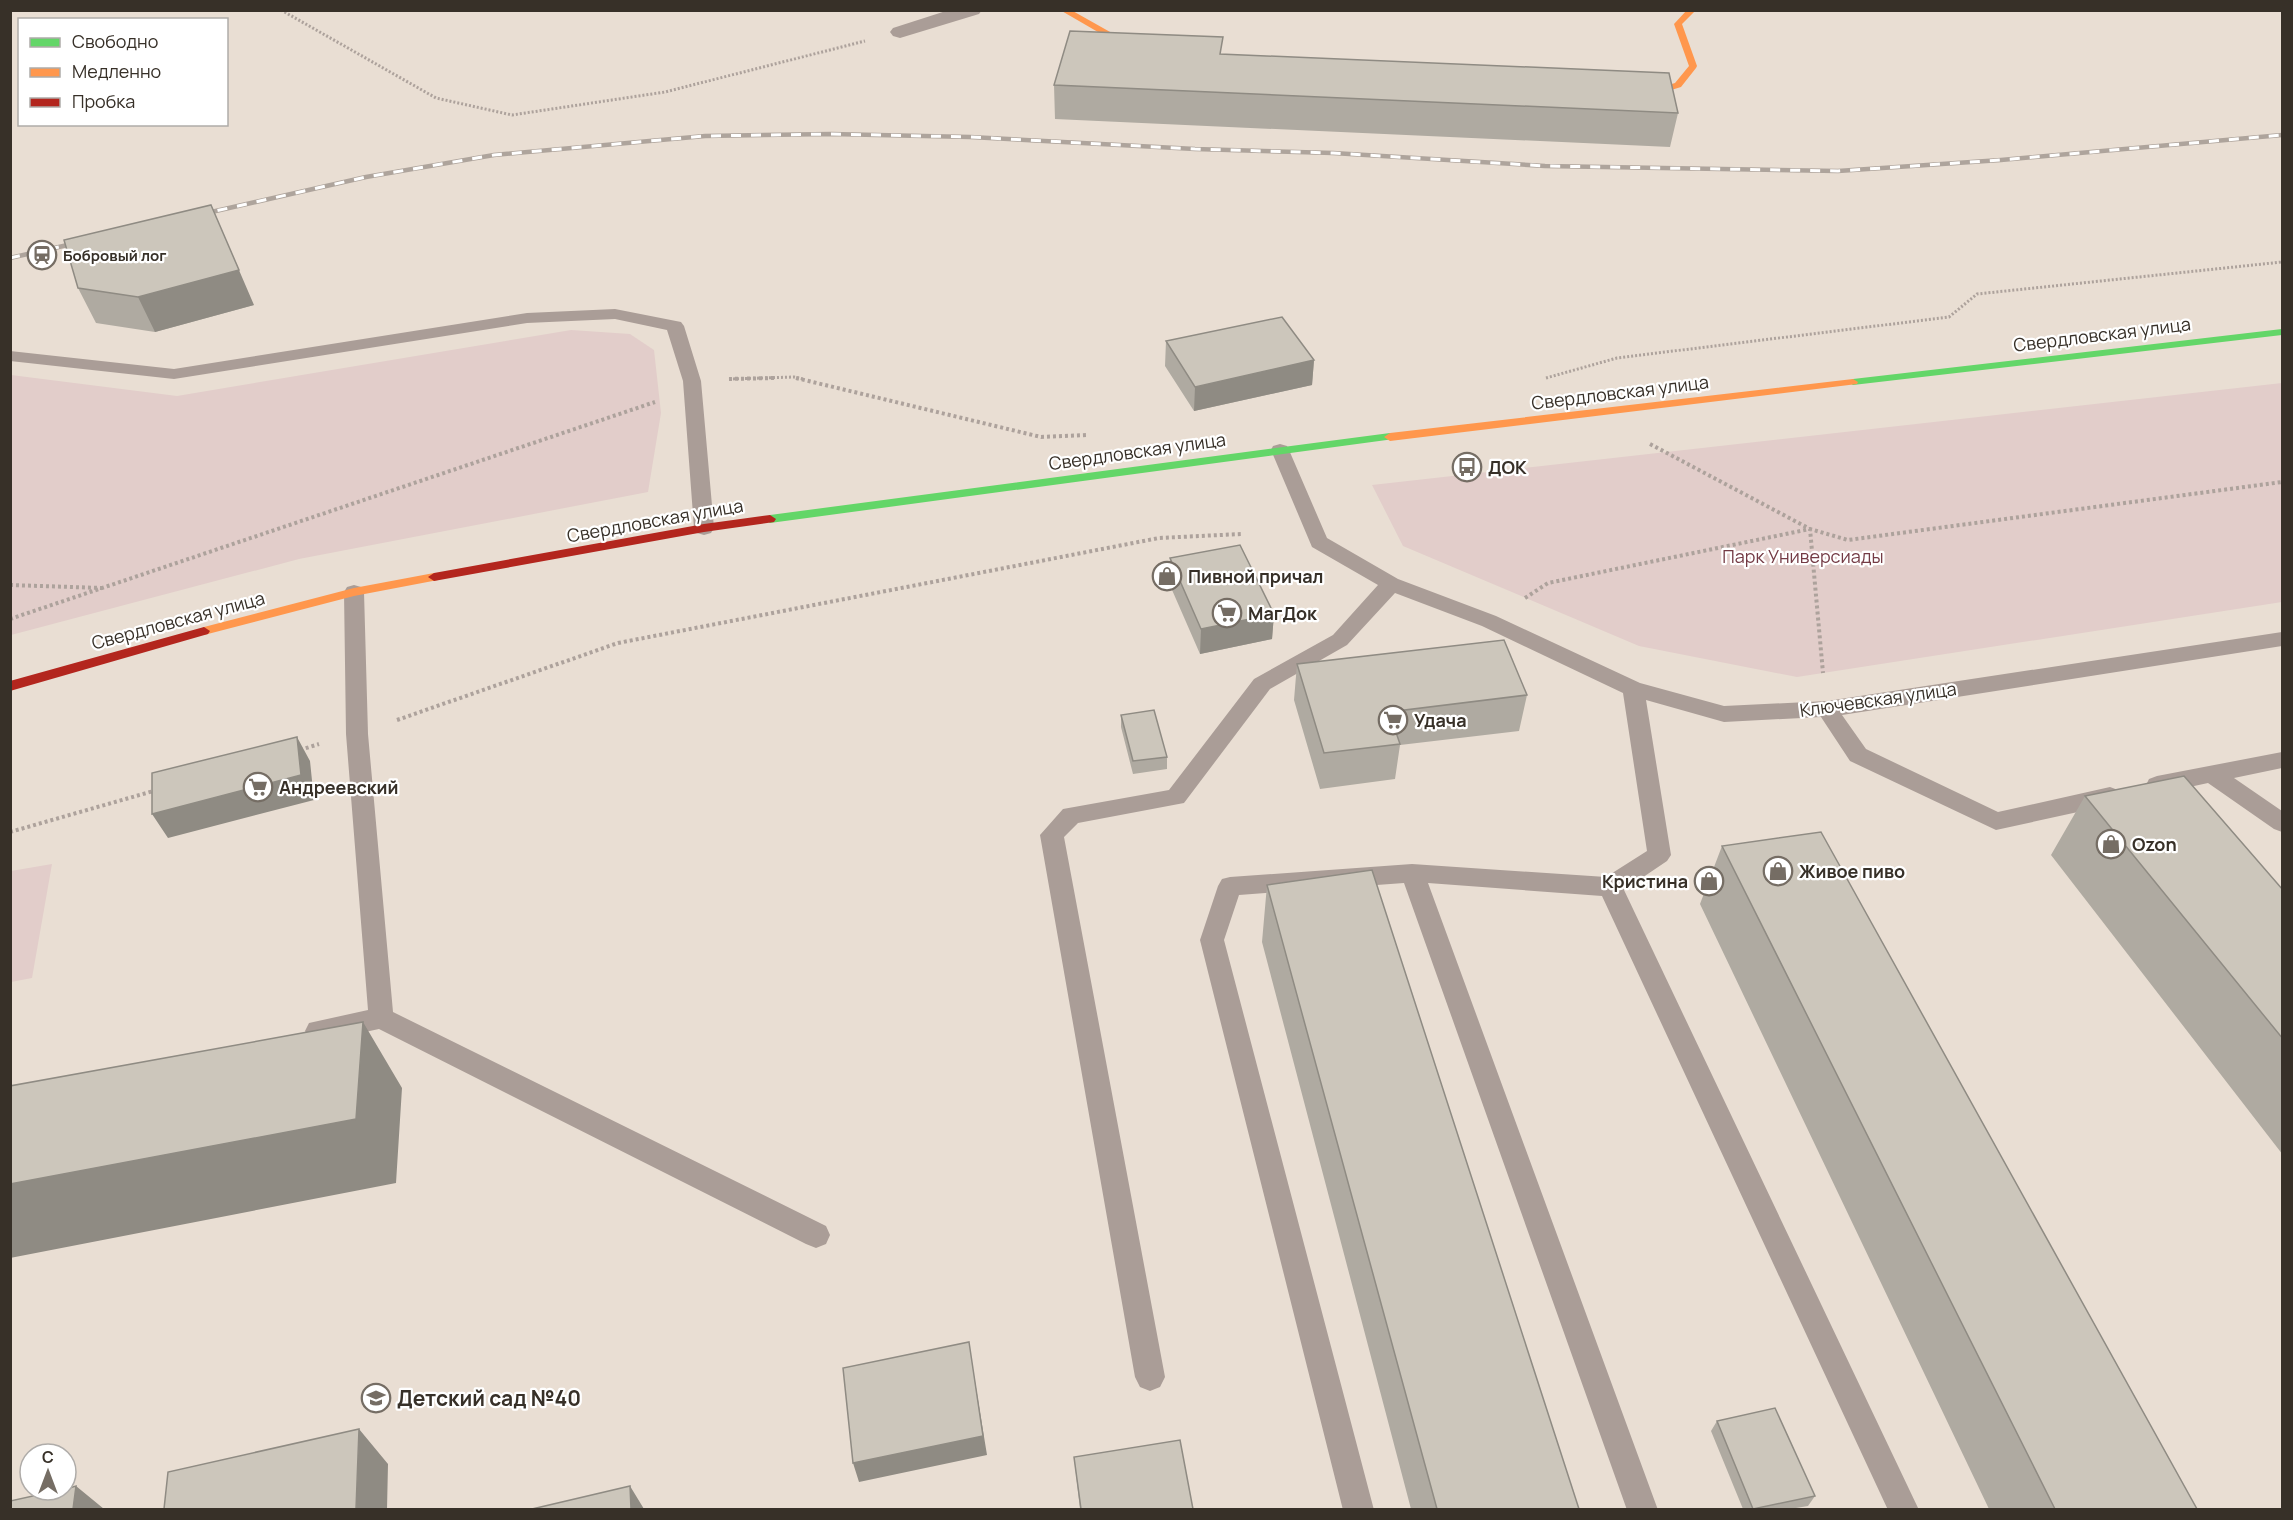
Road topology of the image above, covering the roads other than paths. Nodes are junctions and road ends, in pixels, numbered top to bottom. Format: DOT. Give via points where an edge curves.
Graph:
graph roads {
  1 [pos="972,10"];
  2 [pos="1064,10"];
  3 [pos="1692,10"];
  4 [pos="900,32"];
  5 [pos="1154,52"];
  6 [pos="1609,93"];
  7 [pos="2283,332"];
  8 [pos="10,356"];
  9 [pos="1280,450"];
  10 [pos="704,528"];
  11 [pos="1391,584"];
  12 [pos="354,592"];
  13 [pos="2283,639"];
  14 [pos="10,686"];
  15 [pos="1633,689"];
  16 [pos="1827,709"];
  17 [pos="2283,760"];
  18 [pos="2210,773"];
  19 [pos="2283,823"];
  20 [pos="1412,873"];
  21 [pos="1610,887"];
  22 [pos="381,1018"];
  23 [pos="300,1034"];
  24 [pos="816,1235"];
  25 [pos="1150,1377"];
  26 [pos="1359,1509"];
  27 [pos="1643,1509"];
  28 [pos="1904,1509"];
  1 -- 4 [label="street"];
  2 -- 5 [label="main road" via="1132,48"];
  3 -- 6 [label="main road" via="1678,24 1694,66 1678,85 1645,94"];
  7 -- 9 [label="main road, Свердловская улица"];
  8 -- 10 [label="lane" via="174,374 527,318 615,314 675,326 692,381"];
  9 -- 10 [label="main road, Свердловская улица"];
  9 -- 11 [label="lane, Ключевская улица" via="1319,542"];
  10 -- 12 [label="main road, Свердловская улица"];
  11 -- 15 [label="lane, Ключевская улица" via="1489,621"];
  11 -- 25 [label="lane" via="1341,640 1262,684 1176,796 1071,815 1052,834"];
  12 -- 14 [label="main road, Свердловская улица"];
  12 -- 22 [label="lane" via="357,734"];
  13 -- 16 [label="lane, Ключевская улица"];
  15 -- 16 [label="lane, Ключевская улица" via="1724,714"];
  15 -- 21 [label="lane" via="1659,855"];
  16 -- 18 [label="lane" via="1858,755 1996,821"];
  17 -- 18 [label="lane"];
  18 -- 19 [label="lane"];
  20 -- 21 [label="lane"];
  20 -- 26 [label="lane" via="1230,886 1212,940"];
  20 -- 27 [label="lane"];
  21 -- 28 [label="lane"];
  22 -- 23 [label="lane"];
  22 -- 24 [label="lane"];
}
